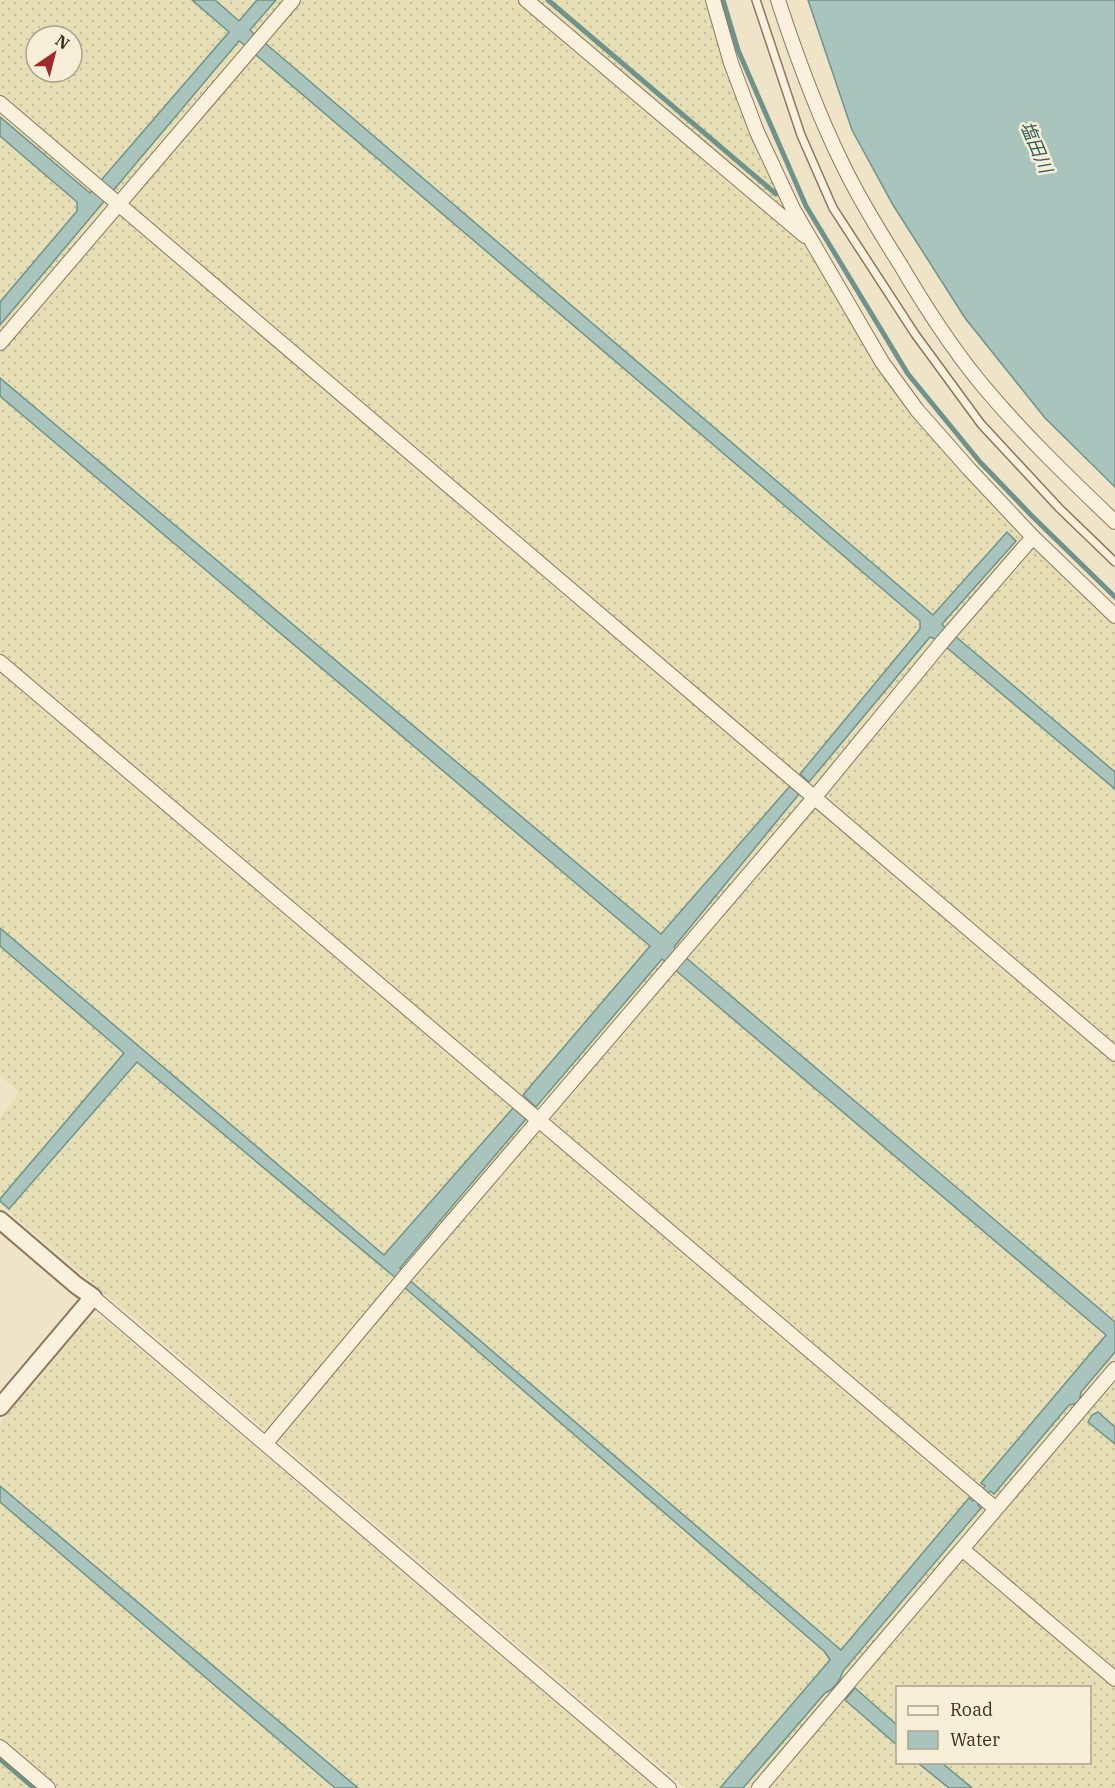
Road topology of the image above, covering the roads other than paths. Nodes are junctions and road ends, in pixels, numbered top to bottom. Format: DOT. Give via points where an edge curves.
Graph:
graph roads {
  1 [pos="293,0"];
  2 [pos="526,0"];
  3 [pos="713,0"];
  4 [pos="756,0"];
  5 [pos="778,0"];
  6 [pos="0,103"];
  7 [pos="114,201"];
  8 [pos="811,241"];
  9 [pos="0,343"];
  10 [pos="1115,522"];
  11 [pos="1033,537"];
  12 [pos="1115,562"];
  13 [pos="1115,616"];
  14 [pos="0,662"];
  15 [pos="814,798"];
  16 [pos="1115,1054"];
  17 [pos="529,1111"];
  18 [pos="0,1220"];
  19 [pos="93,1297"];
  20 [pos="1115,1369"];
  21 [pos="0,1407"];
  22 [pos="266,1443"];
  23 [pos="996,1509"];
  24 [pos="962,1549"];
  25 [pos="1115,1679"];
  26 [pos="0,1747"];
  27 [pos="48,1788"];
  28 [pos="669,1788"];
  29 [pos="759,1788"];
  1 -- 7 [label="street"];
  2 -- 8 [label="street"];
  3 -- 8 [label="street" via="757,132"];
  4 -- 12 [label="lane" via="801,135 833,208 915,334 981,424"];
  5 -- 10 [label="street" via="841,162 936,324 1030,439"];
  6 -- 7 [label="street"];
  7 -- 9 [label="street"];
  7 -- 15 [label="street"];
  8 -- 11 [label="street" via="882,362 917,410"];
  11 -- 13 [label="street"];
  11 -- 15 [label="street"];
  14 -- 17 [label="street"];
  15 -- 16 [label="street"];
  15 -- 17 [label="street" via="677,958"];
  17 -- 22 [label="street" via="398,1286"];
  17 -- 23 [label="street"];
  18 -- 19 [label="street"];
  19 -- 21 [label="street"];
  19 -- 22 [label="street"];
  20 -- 23 [label="street"];
  22 -- 28 [label="street"];
  23 -- 24 [label="street"];
  24 -- 25 [label="street"];
  24 -- 29 [label="street"];
  26 -- 27 [label="street"];
}
